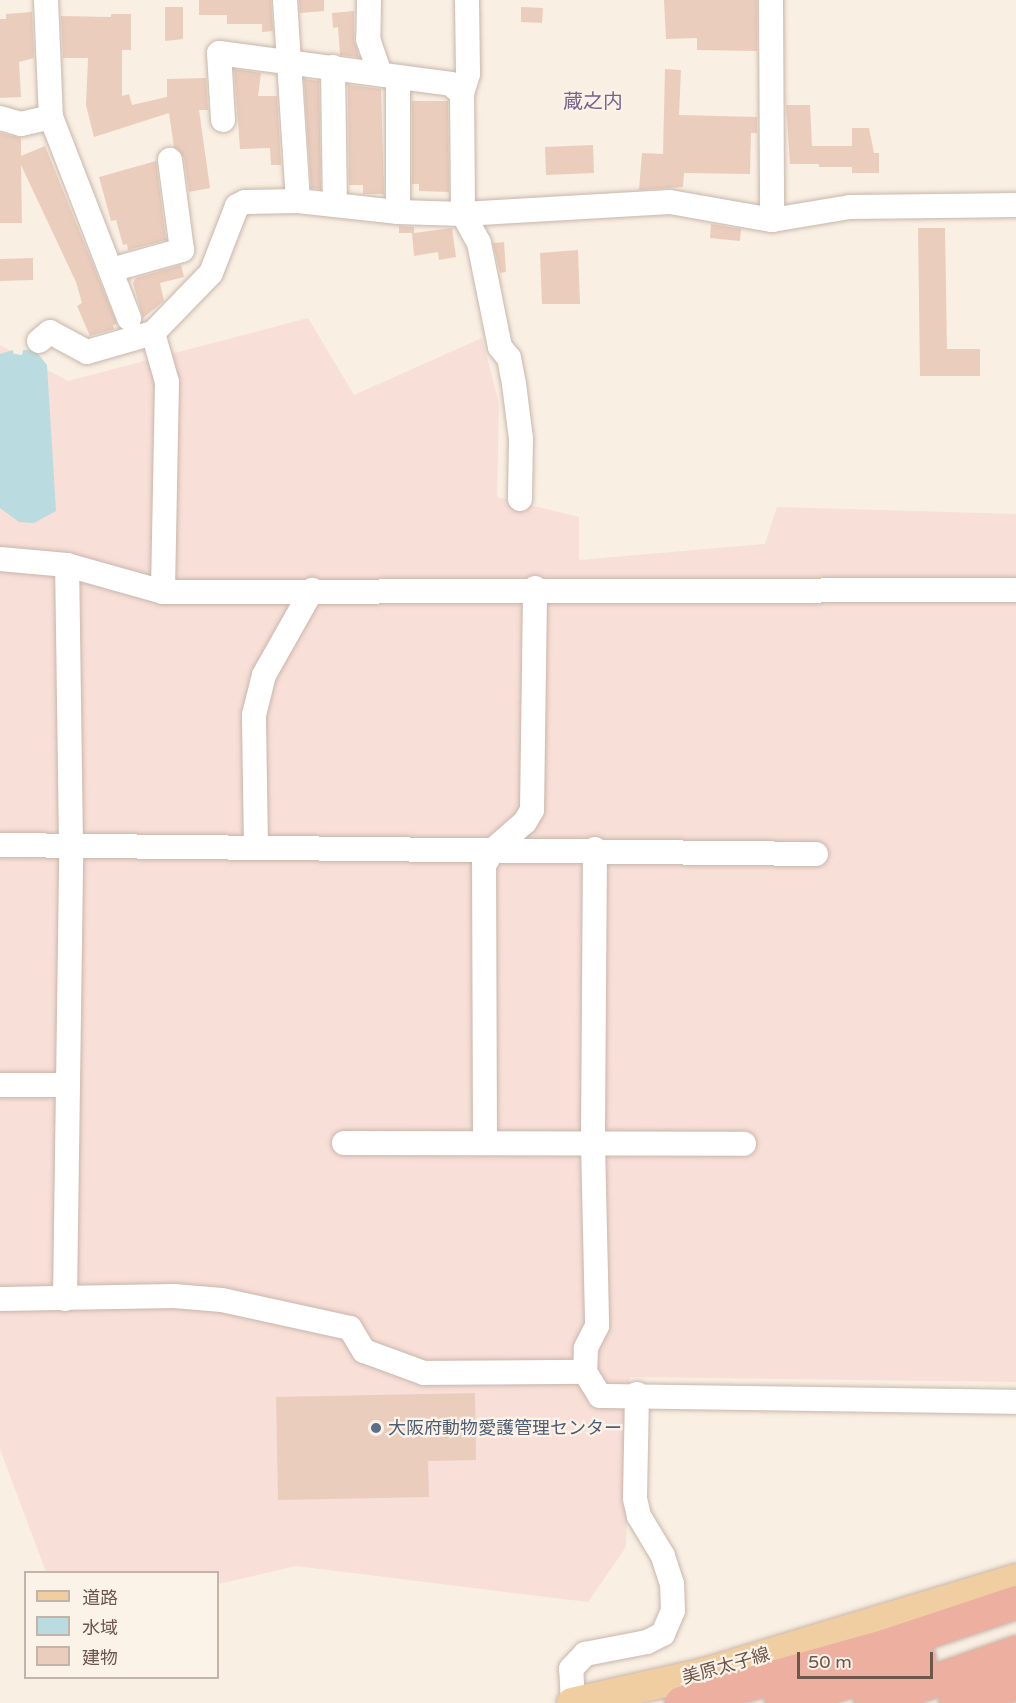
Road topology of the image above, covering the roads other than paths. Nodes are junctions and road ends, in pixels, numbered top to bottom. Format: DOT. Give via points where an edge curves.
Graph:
graph roads {
  1 [pos="46,0"];
  2 [pos="285,0"];
  3 [pos="369,0"];
  4 [pos="467,0"];
  5 [pos="771,0"];
  6 [pos="292,62"];
  7 [pos="333,68"];
  8 [pos="389,75"];
  9 [pos="462,94"];
  10 [pos="51,117"];
  11 [pos="0,118"];
  12 [pos="223,120"];
  13 [pos="170,160"];
  14 [pos="298,201"];
  15 [pos="335,204"];
  16 [pos="1016,205"];
  17 [pos="398,212"];
  18 [pos="463,214"];
  19 [pos="772,220"];
  20 [pos="111,270"];
  21 [pos="129,318"];
  22 [pos="153,333"];
  23 [pos="39,341"];
  24 [pos="520,499"];
  25 [pos="0,559"];
  26 [pos="66,565"];
  27 [pos="535,588"];
  28 [pos="312,590"];
  29 [pos="1016,590"];
  30 [pos="163,592"];
  31 [pos="0,845"];
  32 [pos="71,845"];
  33 [pos="256,847"];
  34 [pos="494,849"];
  35 [pos="595,849"];
  36 [pos="816,855"];
  37 [pos="0,1085"];
  38 [pos="67,1085"];
  39 [pos="344,1143"];
  40 [pos="485,1143"];
  41 [pos="593,1143"];
  42 [pos="744,1144"];
  43 [pos="0,1299"];
  44 [pos="64,1299"];
  45 [pos="585,1372"];
  46 [pos="637,1394"];
  47 [pos="1016,1402"];
  48 [pos="1016,1579"];
  49 [pos="1016,1602"];
  50 [pos="1016,1624"];
  51 [pos="1016,1652"];
  52 [pos="1016,1683"];
  53 [pos="573,1703"];
  54 [pos="681,1703"];
  55 [pos="781,1703"];
  56 [pos="870,1703"];
  57 [pos="955,1703"];
  1 -- 10 [label="street"];
  2 -- 6 [label="street"];
  3 -- 8 [label="street" via="368,39"];
  4 -- 9 [label="street" via="468,74"];
  5 -- 19 [label="street"];
  6 -- 7 [label="street"];
  6 -- 12 [label="street" via="219,53"];
  6 -- 14 [label="street"];
  7 -- 8 [label="street"];
  7 -- 15 [label="street"];
  8 -- 9 [label="street" via="451,84"];
  8 -- 17 [label="street"];
  9 -- 18 [label="street"];
  10 -- 11 [label="street" via="21,124"];
  10 -- 20 [label="street"];
  13 -- 20 [label="street" via="182,250"];
  14 -- 15 [label="street"];
  14 -- 22 [label="street" via="245,202 237,206 211,273"];
  15 -- 17 [label="street"];
  16 -- 19 [label="street" via="850,207"];
  17 -- 18 [label="street"];
  18 -- 19 [label="street" via="670,202"];
  18 -- 24 [label="street" via="479,243 500,347 509,358 521,439"];
  20 -- 21 [label="street"];
  22 -- 23 [label="street" via="87,352 50,332"];
  22 -- 30 [label="street" via="166,382"];
  25 -- 26 [label="street"];
  26 -- 30 [label="street"];
  26 -- 32 [label="street"];
  27 -- 28 [label="street"];
  27 -- 29 [label="street"];
  27 -- 34 [label="street" via="532,810 525,822"];
  28 -- 30 [label="street"];
  28 -- 33 [label="street" via="264,675 254,715"];
  31 -- 32 [label="street"];
  32 -- 33 [label="street"];
  32 -- 38 [label="street"];
  33 -- 34 [label="street"];
  34 -- 35 [label="street"];
  34 -- 40 [label="street" via="484,865"];
  35 -- 36 [label="street"];
  35 -- 41 [label="street"];
  37 -- 38 [label="street"];
  38 -- 44 [label="street"];
  39 -- 40 [label="street"];
  40 -- 41 [label="street"];
  41 -- 42 [label="street"];
  41 -- 45 [label="street" via="597,1326 586,1348"];
  43 -- 44 [label="street"];
  44 -- 45 [label="street" via="174,1296 222,1300 350,1328 364,1351 424,1373"];
  45 -- 46 [label="street" via="600,1395"];
  46 -- 47 [label="street"];
  46 -- 53 [label="street" via="634,1498 639,1516 663,1556 672,1584 673,1611 663,1634 647,1642 585,1654 571,1669"];
  48 -- 53 [label="main road, 美原太子線" via="705,1673"];
  49 -- 54 [label="highway" via="884,1646"];
  50 -- 55 [label="highway"];
  51 -- 56 [label="highway"];
  52 -- 57 [label="highway"];
}
